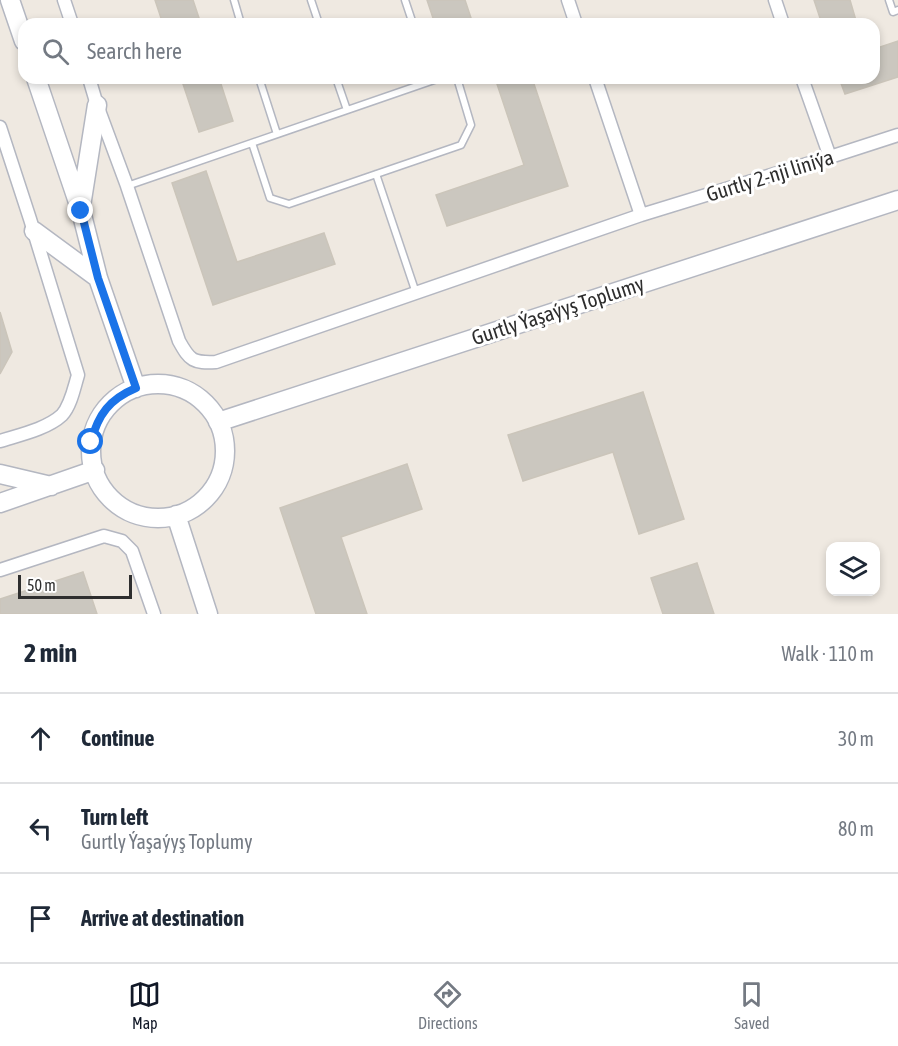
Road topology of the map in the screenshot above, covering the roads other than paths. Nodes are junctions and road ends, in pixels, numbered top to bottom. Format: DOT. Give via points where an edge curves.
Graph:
graph roads {
  1 [pos="10,0"];
  2 [pos="64,0"];
  3 [pos="234,0"];
  4 [pos="311,0"];
  5 [pos="405,0"];
  6 [pos="568,0"];
  7 [pos="775,0"];
  8 [pos="889,0"];
  9 [pos="898,10"];
  10 [pos="70,18"];
  11 [pos="240,18"];
  12 [pos="317,18"];
  13 [pos="411,18"];
  14 [pos="574,18"];
  15 [pos="781,18"];
  16 [pos="18,23"];
  17 [pos="38,84"];
  18 [pos="91,84"];
  19 [pos="261,84"];
  20 [pos="338,84"];
  21 [pos="417,84"];
  22 [pos="460,84"];
  23 [pos="597,84"];
  24 [pos="804,84"];
  25 [pos="97,105"];
  26 [pos="347,110"];
  27 [pos="0,127"];
  28 [pos="277,134"];
  29 [pos="898,135"];
  30 [pos="252,143"];
  31 [pos="830,157"];
  32 [pos="376,174"];
  33 [pos="128,186"];
  34 [pos="898,200"];
  35 [pos="81,211"];
  36 [pos="641,215"];
  37 [pos="34,231"];
  38 [pos="98,278"];
  39 [pos="417,294"];
  40 [pos="136,388"];
  41 [pos="218,422"];
  42 [pos="0,441"];
  43 [pos="95,470"];
  44 [pos="0,474"];
  45 [pos="51,486"];
  46 [pos="0,503"];
  47 [pos="176,515"];
  48 [pos="0,570"];
  49 [pos="154,614"];
  50 [pos="208,614"];
  1 -- 16 [label="street"];
  2 -- 10 [label="street"];
  3 -- 11 [label="lane"];
  4 -- 12 [label="lane"];
  5 -- 13 [label="lane"];
  6 -- 14 [label="street"];
  7 -- 15 [label="street"];
  8 -- 9 [label="lane" via="893,12"];
  17 -- 35 [label="street"];
  18 -- 25 [label="street, Gurtly 2-nji liniýa"];
  19 -- 28 [label="lane"];
  20 -- 26 [label="lane"];
  21 -- 26 [label="lane"];
  22 -- 32 [label="lane" via="471,125 462,145"];
  23 -- 36 [label="street"];
  24 -- 31 [label="street"];
  25 -- 33 [label="street, Gurtly 2-nji liniýa"];
  25 -- 35 [label="street"];
  26 -- 28 [label="lane"];
  27 -- 37 [label="street"];
  28 -- 30 [label="lane"];
  29 -- 31 [label="street, Gurtly 2-nji liniýa"];
  30 -- 32 [label="lane" via="270,198 289,204"];
  30 -- 33 [label="lane"];
  31 -- 36 [label="street, Gurtly 2-nji liniýa"];
  32 -- 39 [label="lane"];
  33 -- 39 [label="street, Gurtly 2-nji liniýa" via="179,341 188,356 200,362 216,362"];
  34 -- 41 [label="street, Gurtly Ýaşaýyş Toplumy"];
  35 -- 38 [label="street"];
  36 -- 39 [label="street, Gurtly 2-nji liniýa"];
  37 -- 38 [label="street"];
  37 -- 42 [label="street" via="78,375 63,414 49,424"];
  38 -- 40 [label="street"];
  40 -- 41 [label="street" via="160,384 183,389 203,402"];
  40 -- 43 [label="street" via="115,399 99,419 91,442"];
  41 -- 47 [label="street" via="224,460 218,478 199,504"];
  43 -- 45 [label="street"];
  43 -- 47 [label="street" via="104,491 124,509 150,517"];
  44 -- 45 [label="street"];
  45 -- 46 [label="street"];
  47 -- 50 [label="street"];
  48 -- 49 [label="street" via="104,536 132,550"];
}
